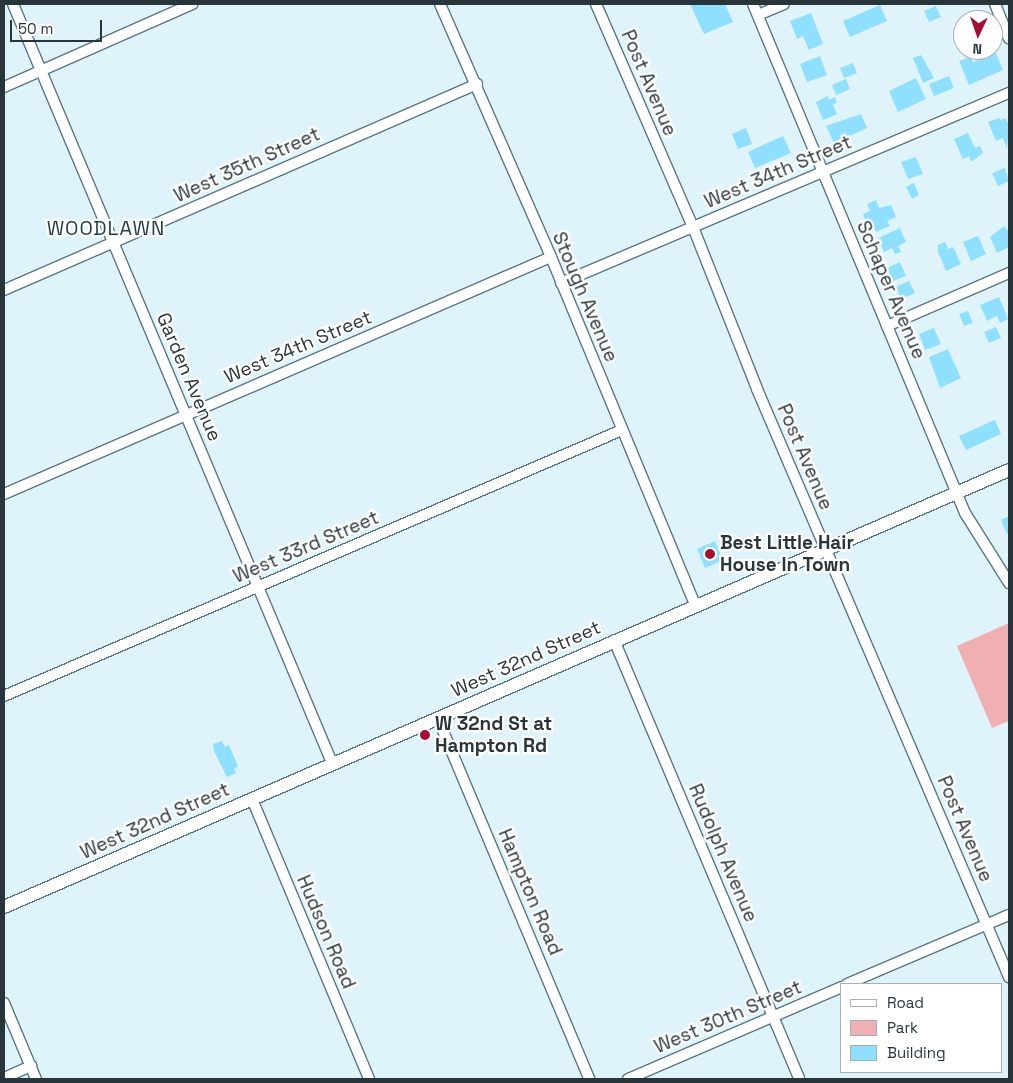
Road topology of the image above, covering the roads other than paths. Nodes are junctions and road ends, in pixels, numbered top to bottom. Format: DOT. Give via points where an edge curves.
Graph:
graph roads {
  1 [pos="13,4"];
  2 [pos="192,4"];
  3 [pos="440,4"];
  4 [pos="596,4"];
  5 [pos="753,4"];
  6 [pos="784,4"];
  7 [pos="996,4"];
  8 [pos="758,15"];
  9 [pos="1009,38"];
  10 [pos="42,70"];
  11 [pos="477,84"];
  12 [pos="4,87"];
  13 [pos="1009,93"];
  14 [pos="822,173"];
  15 [pos="693,228"];
  16 [pos="113,243"];
  17 [pos="551,257"];
  18 [pos="1009,273"];
  19 [pos="561,283"];
  20 [pos="4,290"];
  21 [pos="887,326"];
  22 [pos="185,415"];
  23 [pos="622,430"];
  24 [pos="1009,470"];
  25 [pos="957,493"];
  26 [pos="4,494"];
  27 [pos="825,548"];
  28 [pos="1009,583"];
  29 [pos="259,586"];
  30 [pos="695,605"];
  31 [pos="614,640"];
  32 [pos="4,696"];
  33 [pos="438,719"];
  34 [pos="332,763"];
  35 [pos="252,799"];
  36 [pos="4,907"];
  37 [pos="1009,915"];
  38 [pos="986,924"];
  39 [pos="1009,977"];
  40 [pos="849,983"];
  41 [pos="840,988"];
  42 [pos="4,1003"];
  43 [pos="772,1017"];
  44 [pos="31,1066"];
  45 [pos="4,1078"];
  46 [pos="36,1079"];
  47 [pos="369,1079"];
  48 [pos="589,1079"];
  49 [pos="628,1079"];
  50 [pos="799,1079"];
  1 -- 10 [label="street, Garden Avenue"];
  2 -- 10 [label="street"];
  3 -- 11 [label="street, Stough Avenue"];
  4 -- 15 [label="street, Post Avenue"];
  5 -- 8 [label="street, Schaper Avenue"];
  6 -- 8 [label="street"];
  7 -- 9 [label="street"];
  8 -- 14 [label="street, Schaper Avenue"];
  10 -- 12 [label="street"];
  10 -- 16 [label="street, Garden Avenue"];
  11 -- 16 [label="street, West 35th Street"];
  11 -- 17 [label="street, Stough Avenue"];
  13 -- 14 [label="street, West 34th Street"];
  14 -- 15 [label="street, West 34th Street"];
  14 -- 21 [label="street, Schaper Avenue"];
  15 -- 19 [label="street, West 34th Street"];
  15 -- 27 [label="street, Post Avenue" via="756,389"];
  16 -- 20 [label="street, West 35th Street"];
  16 -- 22 [label="street, Garden Avenue"];
  17 -- 19 [label="street, Stough Avenue"];
  17 -- 22 [label="street, West 34th Street"];
  18 -- 21 [label="street"];
  19 -- 23 [label="street, Stough Avenue"];
  21 -- 25 [label="street, Schaper Avenue"];
  22 -- 26 [label="street, West 34th Street"];
  22 -- 29 [label="street, Garden Avenue"];
  23 -- 29 [label="street, West 33rd Street"];
  23 -- 30 [label="street, Stough Avenue"];
  24 -- 25 [label="street, West 32nd Street"];
  25 -- 27 [label="street, West 32nd Street"];
  25 -- 28 [label="street, Schaper Avenue" via="977,536"];
  27 -- 30 [label="street, West 32nd Street"];
  27 -- 38 [label="street, Post Avenue"];
  29 -- 32 [label="street, West 33rd Street"];
  29 -- 34 [label="street, Garden Avenue"];
  30 -- 31 [label="street, West 32nd Street"];
  31 -- 33 [label="street, West 32nd Street"];
  31 -- 43 [label="street, Rudolph Avenue"];
  33 -- 34 [label="street, West 32nd Street"];
  33 -- 48 [label="street, Hampton Road"];
  34 -- 35 [label="street, West 32nd Street"];
  35 -- 36 [label="street, West 32nd Street"];
  35 -- 47 [label="street, Hudson Road"];
  37 -- 38 [label="street"];
  38 -- 39 [label="street, Post Avenue"];
  38 -- 40 [label="street"];
  41 -- 43 [label="street, West 30th Street"];
  42 -- 44 [label="street"];
  43 -- 49 [label="street, West 30th Street"];
  43 -- 50 [label="street, Rudolph Avenue"];
  44 -- 45 [label="street"];
  44 -- 46 [label="street"];
}
